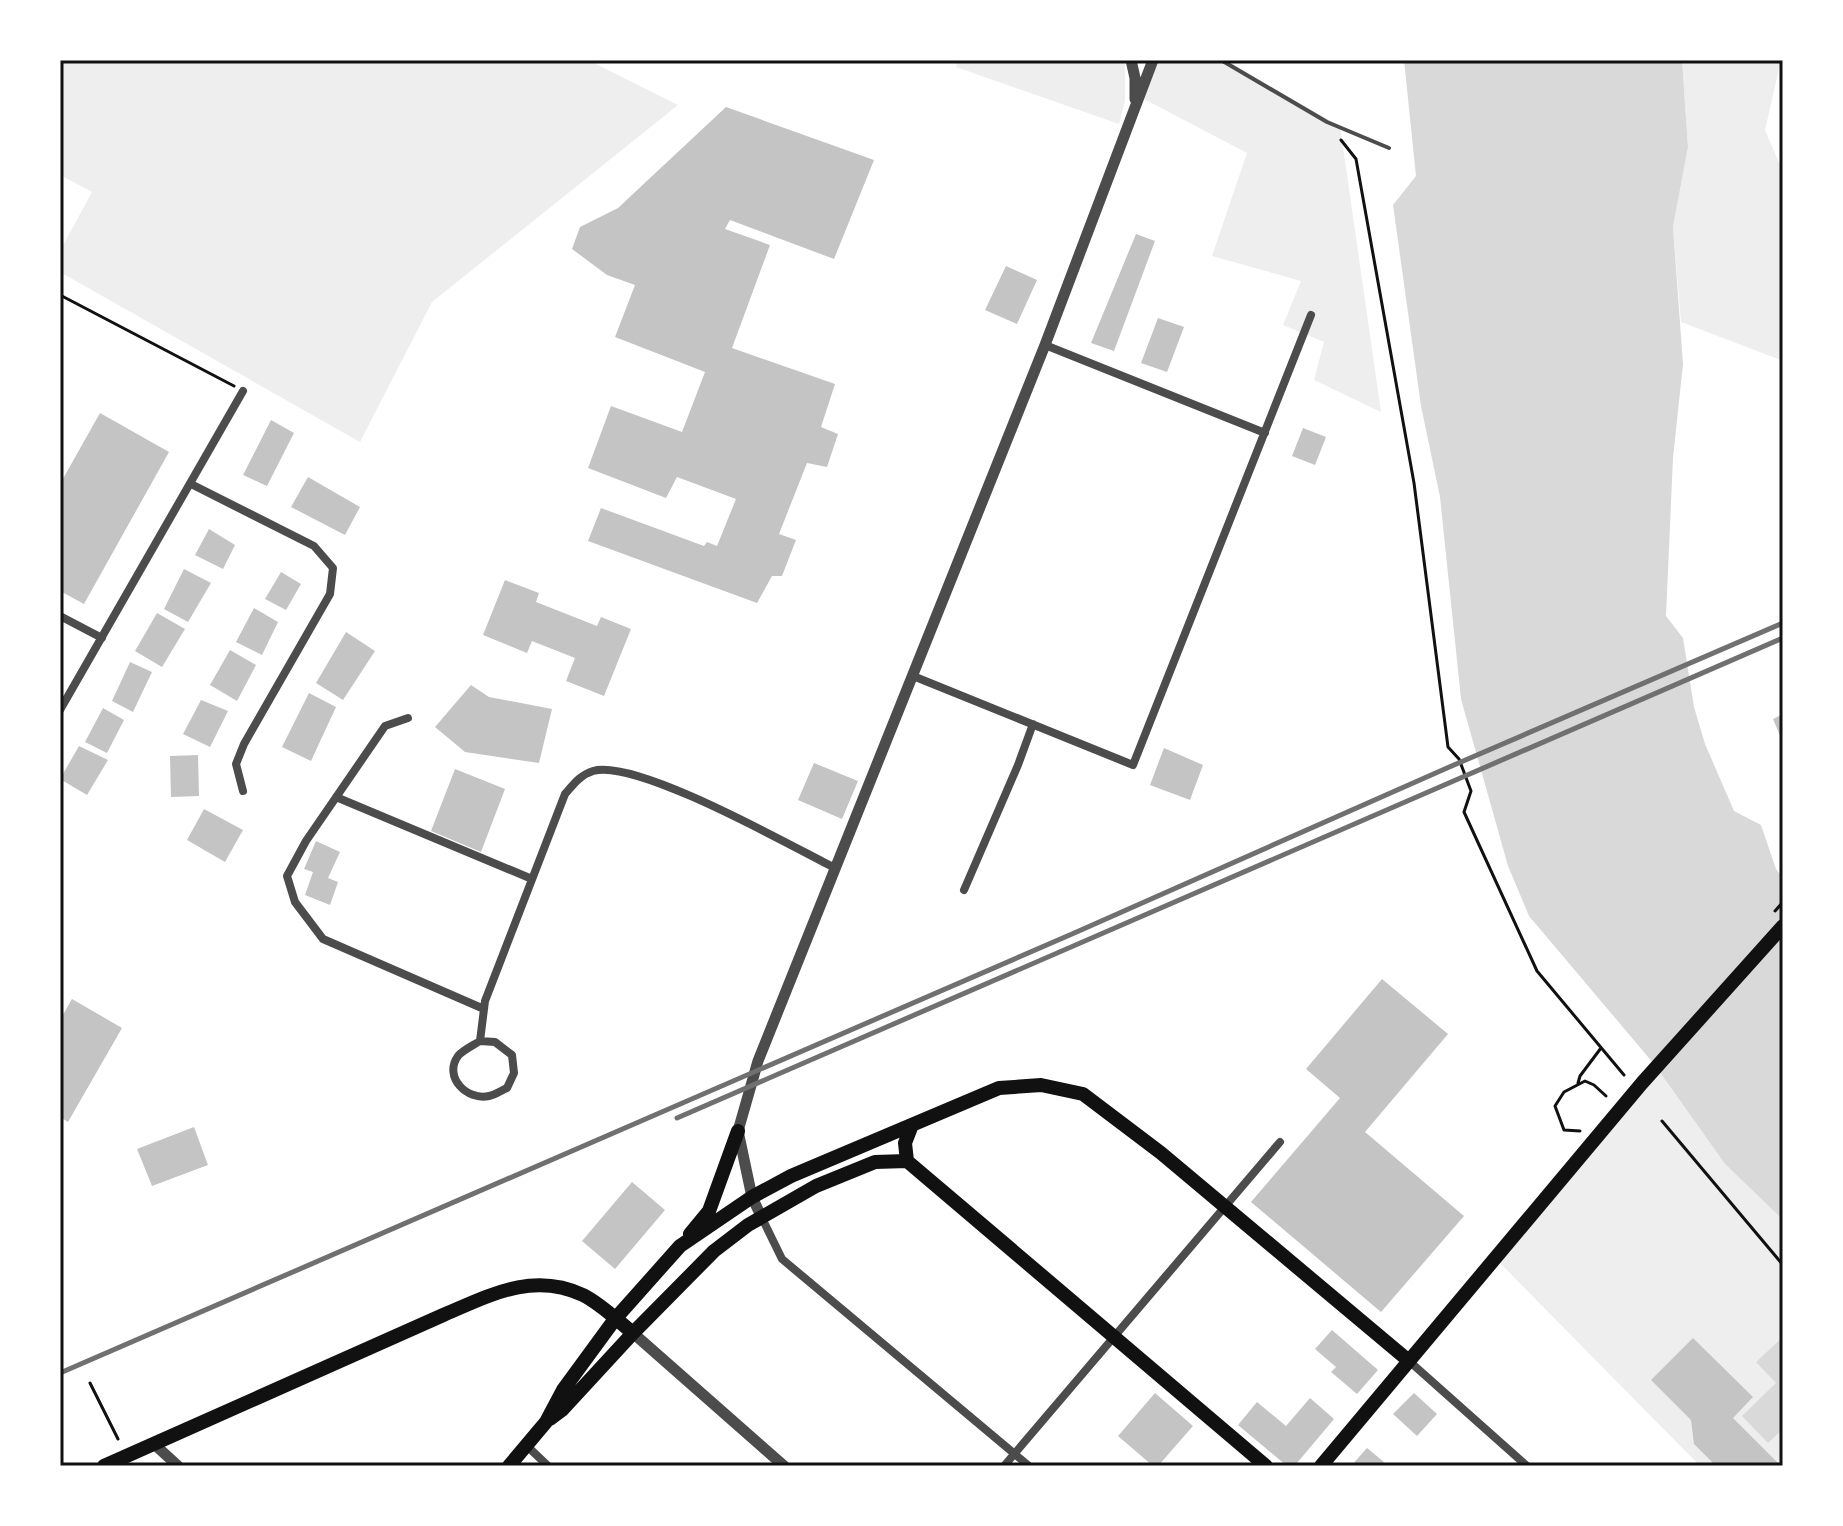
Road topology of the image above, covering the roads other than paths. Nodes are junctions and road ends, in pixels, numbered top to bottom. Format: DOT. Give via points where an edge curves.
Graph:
graph roads {
  1 [pos="1131,60"];
  2 [pos="1153,60"];
  3 [pos="1221,60"];
  4 [pos="1135,106"];
  5 [pos="1389,148"];
  6 [pos="1311,315"];
  7 [pos="1045,345"];
  8 [pos="243,391"];
  9 [pos="1265,433"];
  10 [pos="191,484"];
  11 [pos="60,616"];
  12 [pos="102,638"];
  13 [pos="913,676"];
  14 [pos="60,710"];
  15 [pos="408,718"];
  16 [pos="1033,724"];
  17 [pos="243,791"];
  18 [pos="336,797"];
  19 [pos="835,868"];
  20 [pos="532,879"];
  21 [pos="964,890"];
  22 [pos="1783,926"];
  23 [pos="484,1009"];
  24 [pos="480,1041"];
  25 [pos="912,1125"];
  26 [pos="738,1131"];
  27 [pos="1280,1142"];
  28 [pos="907,1161"];
  29 [pos="752,1197"];
  30 [pos="1225,1207"];
  31 [pos="761,1216"];
  32 [pos="680,1246"];
  33 [pos="615,1319"];
  34 [pos="633,1333"];
  35 [pos="1114,1337"];
  36 [pos="1409,1361"];
  37 [pos="546,1422"];
  38 [pos="153,1443"];
  39 [pos="527,1446"];
  40 [pos="1015,1454"];
  41 [pos="104,1466"];
  42 [pos="178,1466"];
  43 [pos="509,1466"];
  44 [pos="548,1466"];
  45 [pos="784,1466"];
  46 [pos="1004,1466"];
  47 [pos="1029,1466"];
  48 [pos="1266,1466"];
  49 [pos="1321,1466"];
  50 [pos="1527,1466"];
  1 -- 4 [label="street"];
  2 -- 4 [label="street"];
  3 -- 5 [label="lane" via="1327,122"];
  4 -- 7 [label="street"];
  6 -- 9 [label="street"];
  7 -- 9 [label="street"];
  7 -- 13 [label="street"];
  8 -- 10 [label="street"];
  9 -- 16 [label="street" via="1133,765"];
  10 -- 12 [label="street"];
  10 -- 17 [label="street" via="314,546 333,568 330,594 244,744 236,764"];
  11 -- 12 [label="street"];
  12 -- 14 [label="street"];
  13 -- 16 [label="street"];
  13 -- 19 [label="street"];
  15 -- 18 [label="street" via="385,726"];
  16 -- 21 [label="street"];
  18 -- 20 [label="street"];
  18 -- 23 [label="street" via="287,876 295,902 323,939"];
  19 -- 20 [label="street" via="717,807 615,770 593,771 565,794"];
  19 -- 26 [label="street" via="758,1061"];
  20 -- 23 [label="street"];
  22 -- 36 [label="main road" via="1642,1083"];
  23 -- 24 [label="street"];
  24 -- 24 [label="street" via="459,1056 453,1071 457,1085 471,1095 488,1097 507,1088 514,1073 512,1055 495,1042"];
  25 -- 28 [label="main road" via="905,1143"];
  25 -- 29 [label="main road"];
  25 -- 30 [label="main road" via="999,1088 1041,1085 1083,1094"];
  26 -- 29 [label="street"];
  26 -- 32 [label="main road" via="709,1211"];
  27 -- 30 [label="street"];
  28 -- 31 [label="main road" via="875,1162"];
  28 -- 35 [label="main road"];
  29 -- 31 [label="street"];
  29 -- 32 [label="main road"];
  30 -- 35 [label="street"];
  30 -- 36 [label="main road"];
  31 -- 34 [label="main road" via="714,1251"];
  31 -- 40 [label="street" via="782,1259"];
  32 -- 33 [label="main road"];
  33 -- 34 [label="main road"];
  33 -- 37 [label="main road"];
  33 -- 38 [label="main road" via="583,1295 540,1284 520,1286"];
  34 -- 37 [label="main road"];
  34 -- 45 [label="street"];
  35 -- 40 [label="street"];
  35 -- 48 [label="main road"];
  36 -- 49 [label="main road"];
  36 -- 50 [label="street"];
  37 -- 39 [label="main road"];
  38 -- 41 [label="main road"];
  38 -- 42 [label="street"];
  39 -- 43 [label="main road"];
  39 -- 44 [label="street"];
  40 -- 46 [label="street"];
  40 -- 47 [label="street"];
}
